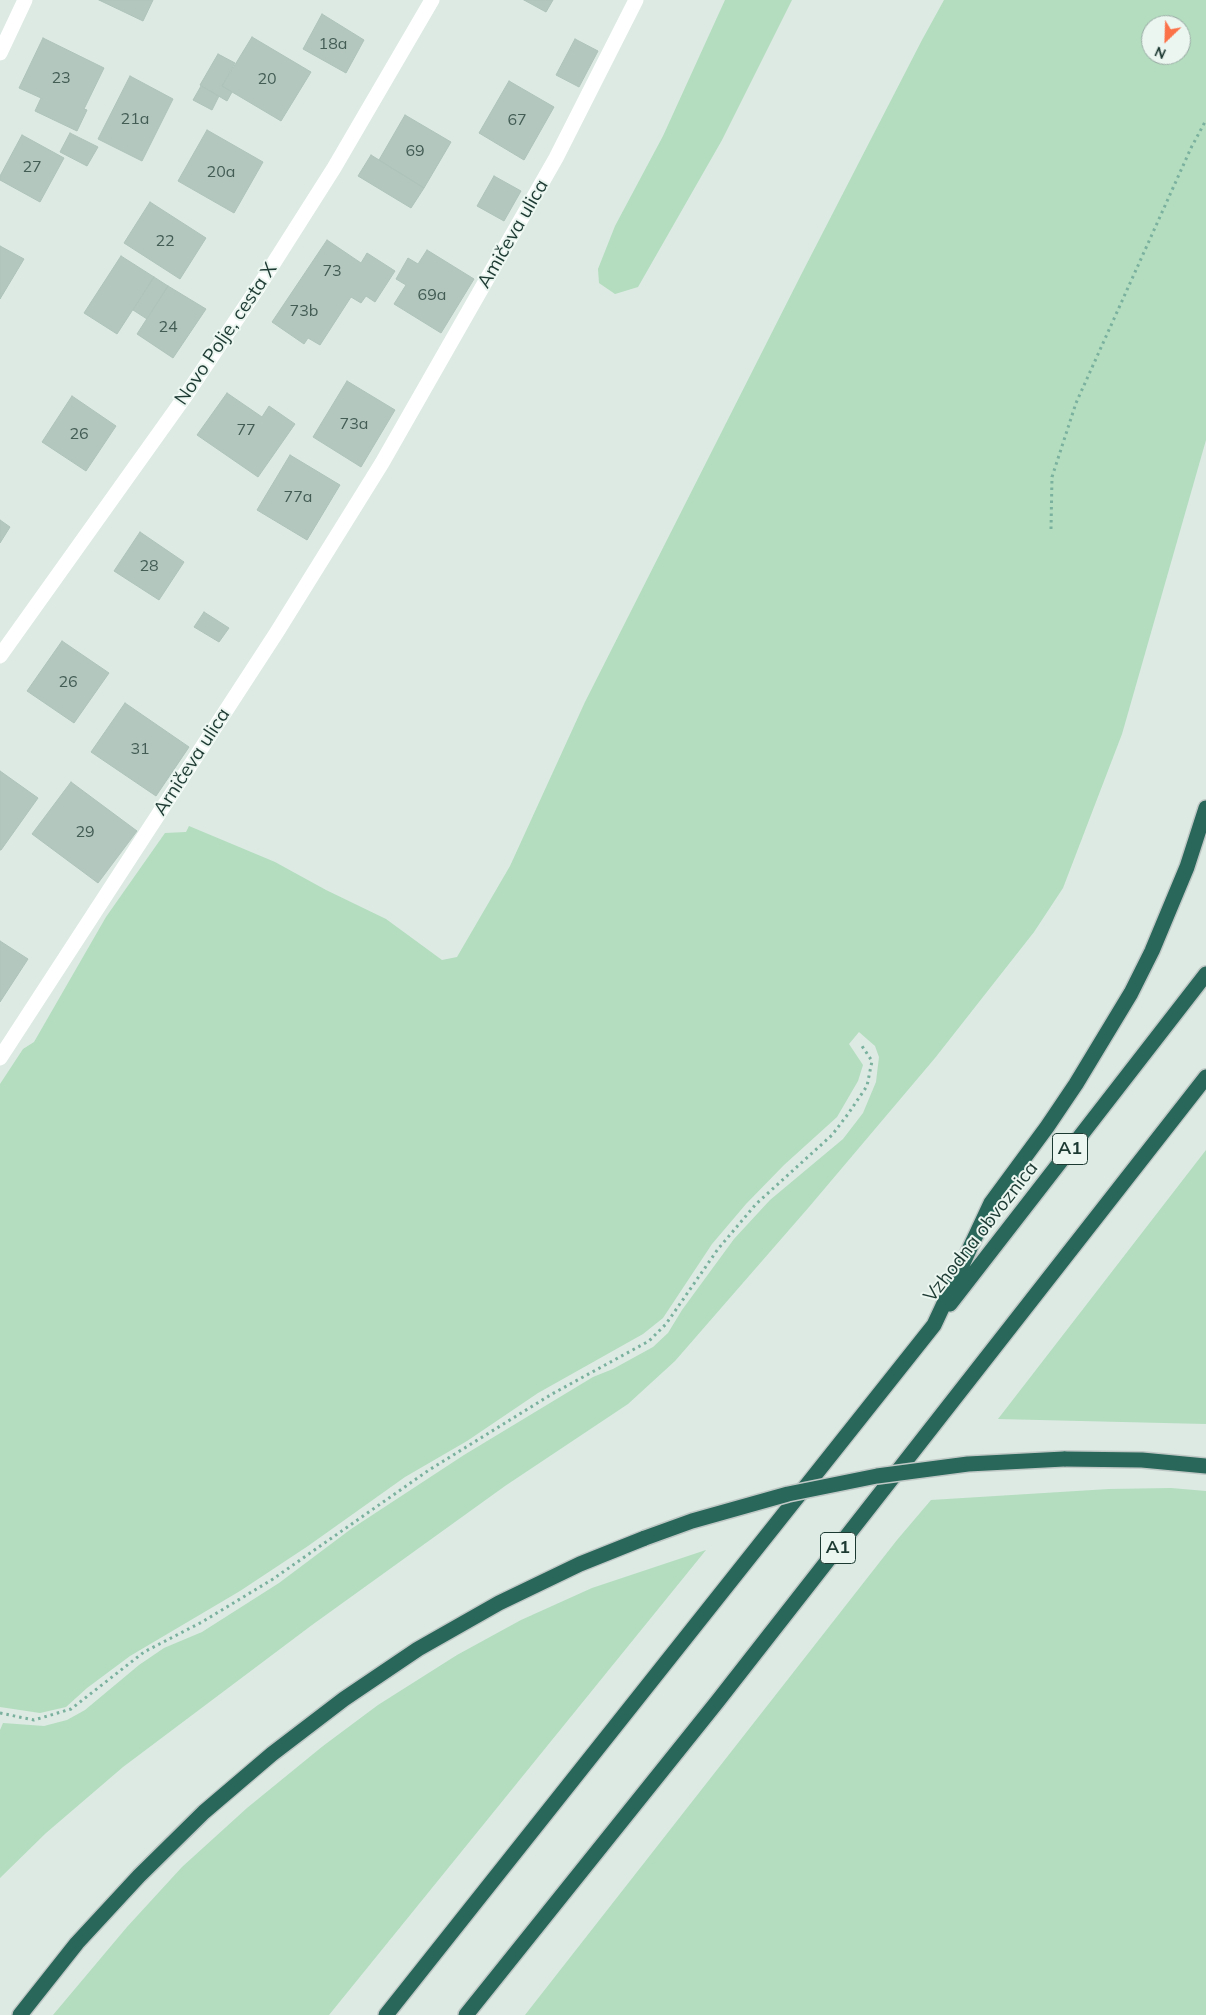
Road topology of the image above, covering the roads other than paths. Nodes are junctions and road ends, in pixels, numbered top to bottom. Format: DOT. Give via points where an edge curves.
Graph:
graph roads {
  1 [pos="25,0"];
  2 [pos="432,0"];
  3 [pos="636,0"];
  4 [pos="0,53"];
  5 [pos="382,463"];
  6 [pos="0,656"];
  7 [pos="1206,808"];
  8 [pos="1206,974"];
  9 [pos="0,1058"];
  10 [pos="1206,1077"];
  11 [pos="934,1325"];
  12 [pos="1206,1466"];
  13 [pos="20,2015"];
  14 [pos="386,2015"];
  15 [pos="466,2015"];
  1 -- 4 [label="street"];
  2 -- 6 [label="street, Novo Polje, cesta X" via="334,168 261,283 147,452"];
  3 -- 5 [label="street, Amičeva ulica" via="556,158"];
  5 -- 9 [label="street, Arničeva ulica" via="277,632"];
  7 -- 11 [label="highway" via="1187,867 1131,993 1076,1084 991,1203"];
  8 -- 11 [label="highway, Vzhodna obvoznica / A1"];
  10 -- 15 [label="highway, A1" via="784,1617"];
  11 -- 14 [label="highway, A1"];
  12 -- 13 [label="highway, bridge" via="1142,1460 1064,1459 968,1464 877,1476 788,1494 692,1521 580,1564 499,1603 418,1650 272,1754 204,1812 139,1876 78,1943"];
}
